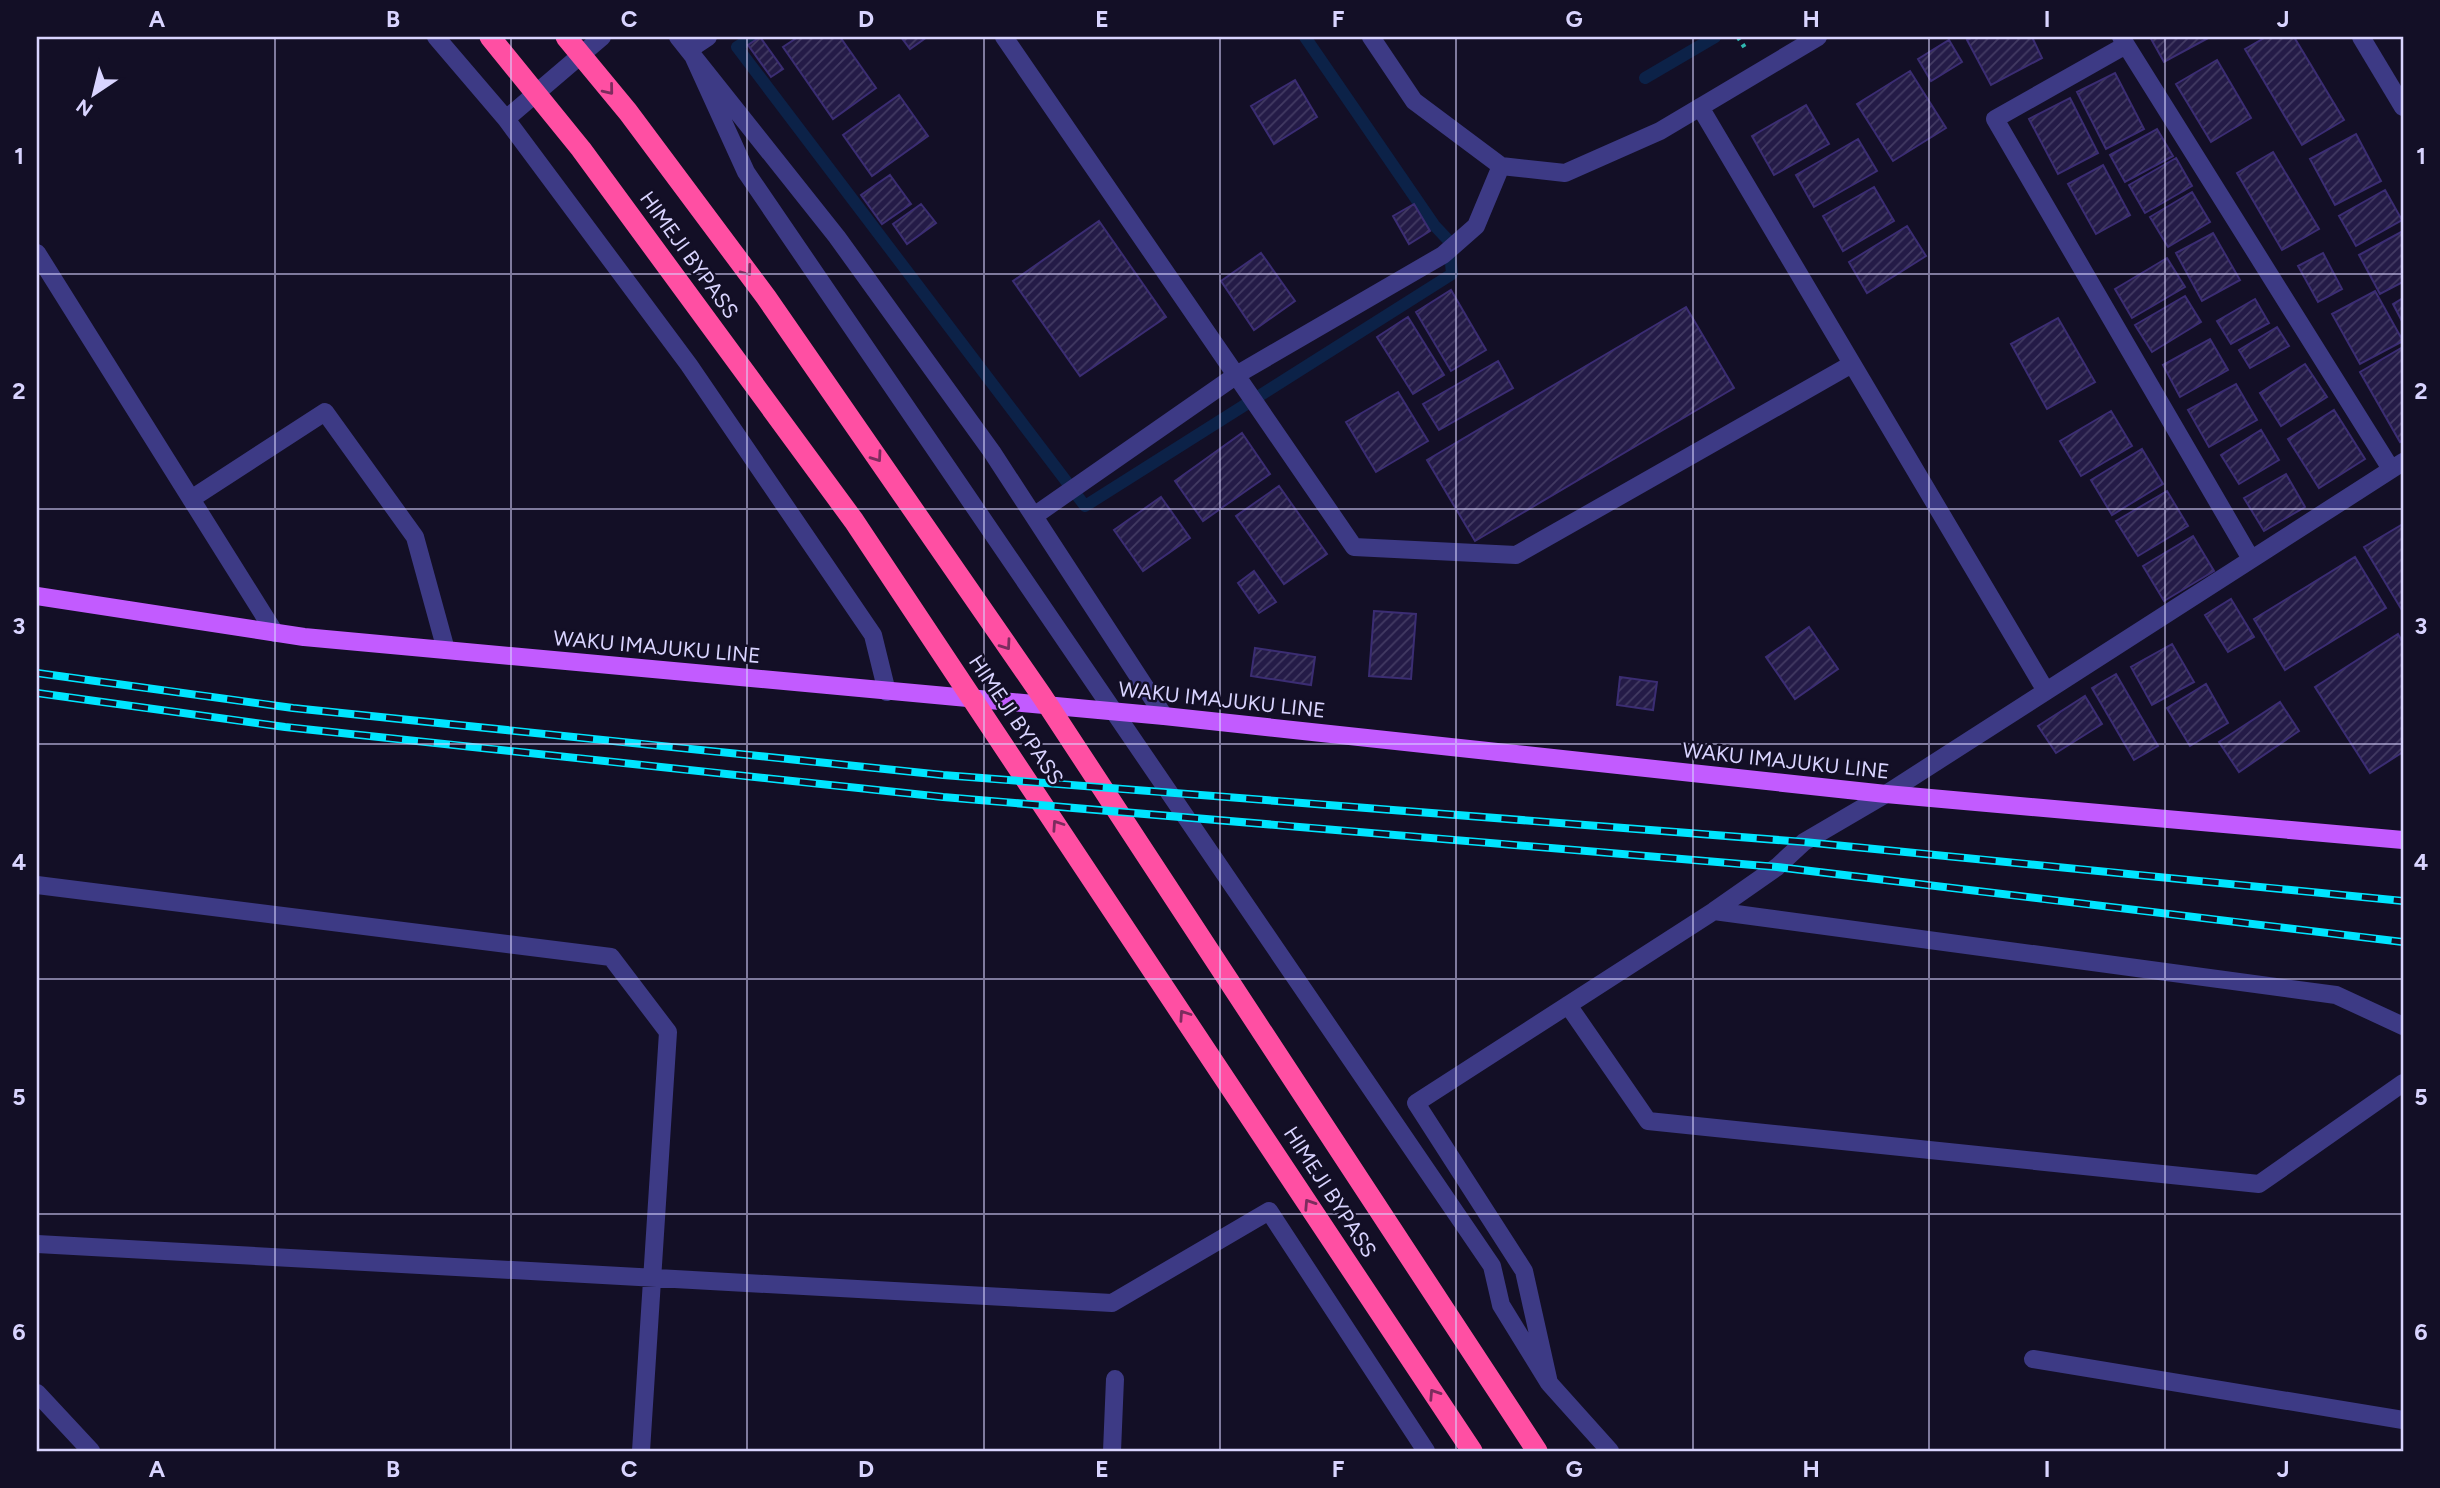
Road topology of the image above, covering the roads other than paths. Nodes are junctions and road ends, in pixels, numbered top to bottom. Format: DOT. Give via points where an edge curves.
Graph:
graph roads {
  1 [pos="436,37"];
  2 [pos="490,37"];
  3 [pos="566,37"];
  4 [pos="602,37"];
  5 [pos="708,37"];
  6 [pos="1004,37"];
  7 [pos="1371,37"];
  8 [pos="1818,37"];
  9 [pos="2361,37"];
  10 [pos="2123,41"];
  11 [pos="684,43"];
  12 [pos="1700,107"];
  13 [pos="2403,107"];
  14 [pos="506,119"];
  15 [pos="1501,166"];
  16 [pos="37,253"];
  17 [pos="1852,364"];
  18 [pos="1238,374"];
  19 [pos="2397,466"];
  20 [pos="191,499"];
  21 [pos="1034,516"];
  22 [pos="2251,559"];
  23 [pos="37,596"];
  24 [pos="275,632"];
  25 [pos="446,650"];
  26 [pos="2046,691"];
  27 [pos="887,692"];
  28 [pos="1164,716"];
  29 [pos="1886,794"];
  30 [pos="2403,840"];
  31 [pos="37,885"];
  32 [pos="1714,911"];
  33 [pos="1568,1005"];
  34 [pos="2403,1026"];
  35 [pos="2403,1083"];
  36 [pos="37,1244"];
  37 [pos="653,1277"];
  38 [pos="2033,1359"];
  39 [pos="1115,1379"];
  40 [pos="1549,1383"];
  41 [pos="37,1393"];
  42 [pos="2403,1420"];
  43 [pos="91,1451"];
  44 [pos="641,1451"];
  45 [pos="1112,1451"];
  46 [pos="1426,1451"];
  47 [pos="1472,1451"];
  48 [pos="1537,1451"];
  49 [pos="1610,1451"];
  1 -- 14 [label="street"];
  47 -- 2 [label="highway, HIMEJI BYPASS, one-way" via="854,521 581,149"];
  3 -- 48 [label="highway, HIMEJI BYPASS, one-way" via="766,297 1042,696"];
  4 -- 14 [label="street"];
  5 -- 11 [label="street"];
  6 -- 18 [label="street"];
  7 -- 15 [label="street" via="1414,101"];
  8 -- 12 [label="street"];
  9 -- 13 [label="street"];
  10 -- 19 [label="street"];
  10 -- 22 [label="street" via="1995,120"];
  11 -- 21 [label="street" via="837,237"];
  11 -- 40 [label="street" via="746,172 1492,1266 1501,1305"];
  12 -- 15 [label="street" via="1660,131 1565,173"];
  12 -- 17 [label="street"];
  14 -- 27 [label="street" via="690,365 873,635"];
  15 -- 18 [label="street" via="1476,226 1443,255"];
  16 -- 20 [label="street"];
  17 -- 18 [label="street" via="1516,555 1354,547"];
  17 -- 26 [label="street"];
  18 -- 21 [label="street"];
  19 -- 22 [label="street"];
  20 -- 24 [label="street"];
  20 -- 25 [label="street" via="325,412 415,537"];
  21 -- 28 [label="street"];
  22 -- 26 [label="street"];
  23 -- 24 [label="main road, WAKU IMAJUKU LINE"];
  24 -- 25 [label="main road, WAKU IMAJUKU LINE"];
  25 -- 27 [label="main road, WAKU IMAJUKU LINE"];
  26 -- 29 [label="street"];
  27 -- 28 [label="main road, WAKU IMAJUKU LINE"];
  28 -- 29 [label="main road, WAKU IMAJUKU LINE"];
  29 -- 30 [label="main road, WAKU IMAJUKU LINE"];
  29 -- 32 [label="street" via="1804,842"];
  31 -- 37 [label="street" via="611,957 668,1032"];
  32 -- 33 [label="street"];
  32 -- 34 [label="street" via="2336,995"];
  33 -- 35 [label="street" via="1648,1121 2259,1184"];
  33 -- 40 [label="street" via="1416,1103 1524,1271"];
  36 -- 37 [label="street"];
  37 -- 44 [label="street"];
  37 -- 46 [label="street" via="1112,1303 1269,1211"];
  38 -- 42 [label="street"];
  39 -- 45 [label="street"];
  40 -- 49 [label="street"];
  41 -- 43 [label="street"];
}
